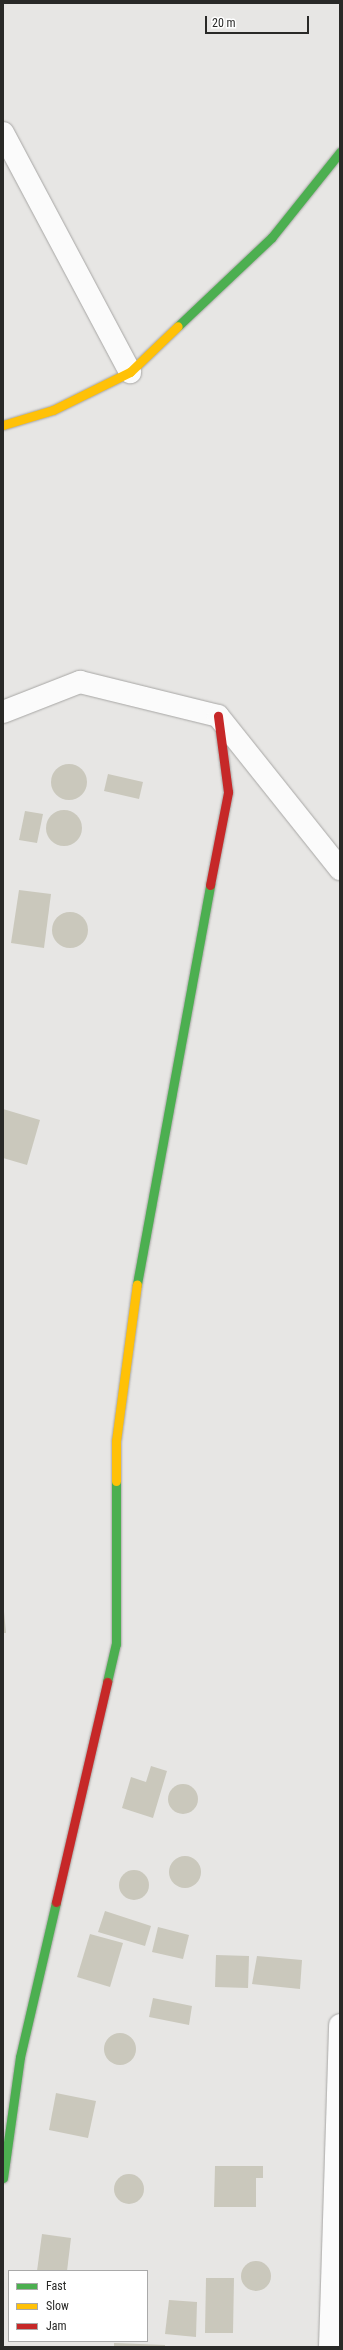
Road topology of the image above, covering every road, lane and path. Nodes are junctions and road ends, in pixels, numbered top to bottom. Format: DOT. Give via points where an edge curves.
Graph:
graph roads {
  1 [pos="3,133"];
  2 [pos="340,152"];
  3 [pos="130,372"];
  4 [pos="3,425"];
  5 [pos="3,712"];
  6 [pos="218,716"];
  7 [pos="340,869"];
  8 [pos="340,2025"];
  9 [pos="3,2178"];
  10 [pos="330,2347"];
  1 -- 3 [label="street"];
  2 -- 3 [label="street" via="272,237"];
  3 -- 4 [label="street" via="53,410"];
  5 -- 6 [label="street" via="80,682"];
  6 -- 7 [label="street"];
  6 -- 9 [label="street" via="228,792 143,1242 116,1441 116,1644 20,2057"];
  8 -- 10 [label="street"];
}
